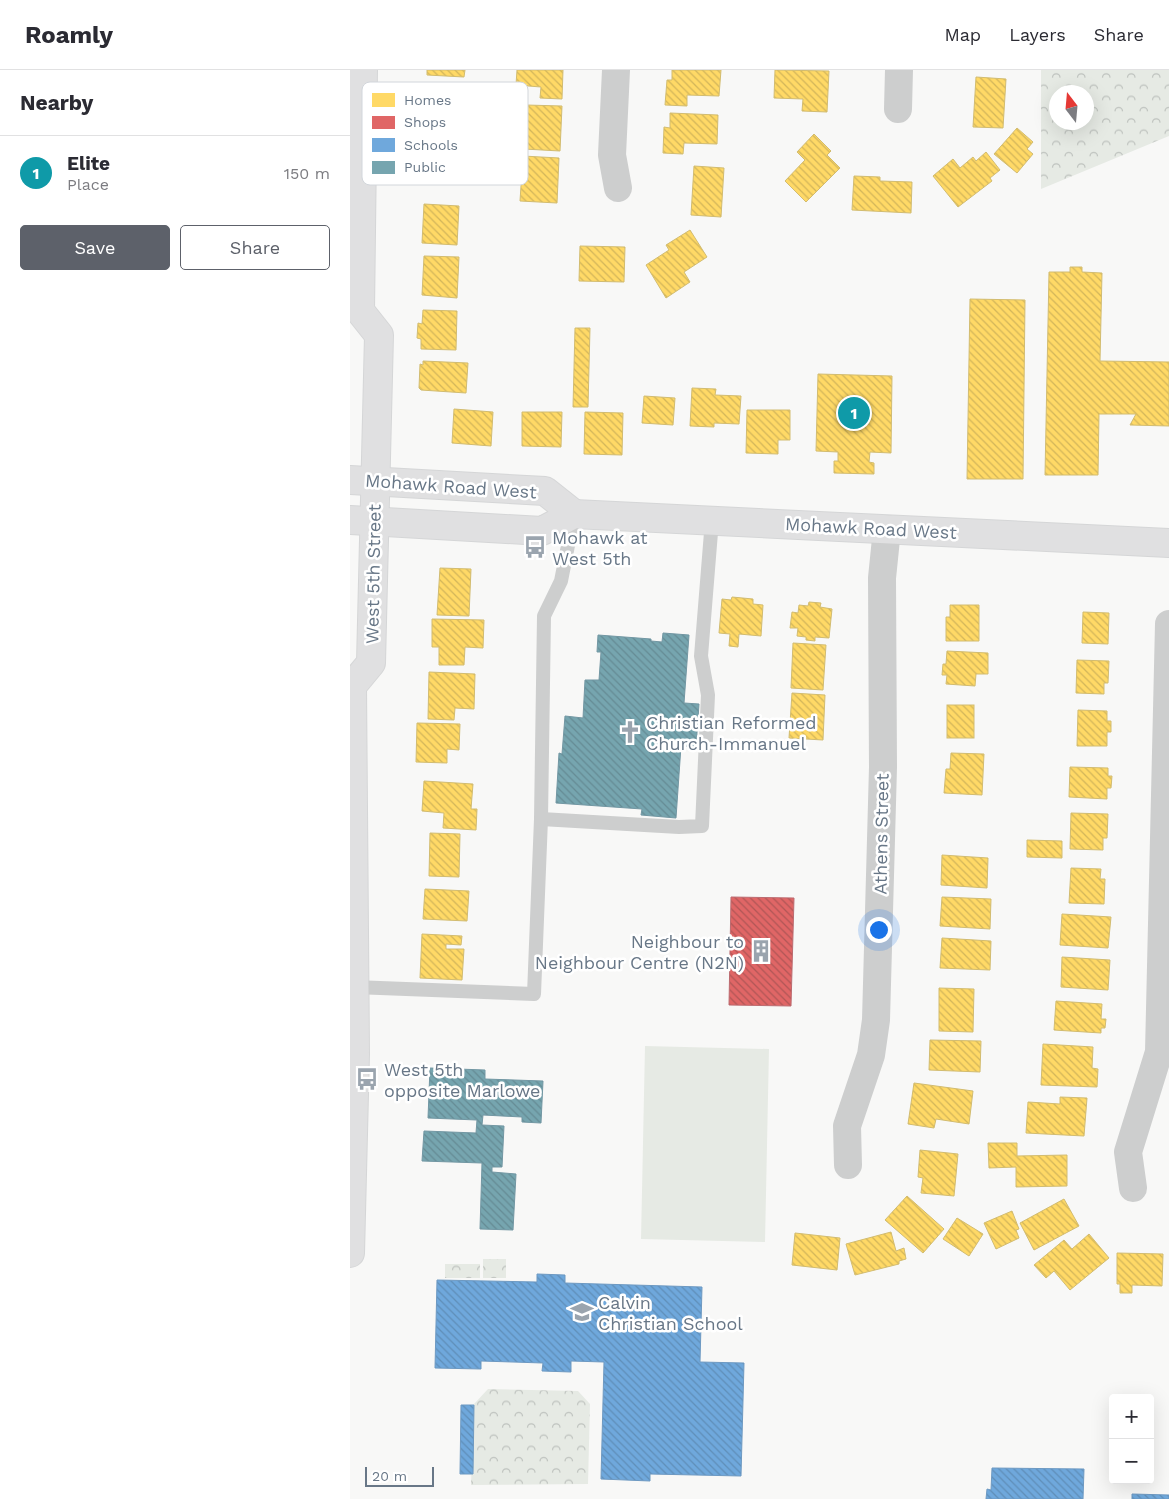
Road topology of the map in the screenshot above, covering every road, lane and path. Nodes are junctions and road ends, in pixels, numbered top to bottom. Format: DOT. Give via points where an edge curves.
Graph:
graph roads {
  1 [pos="616,70"];
  2 [pos="899,70"];
  3 [pos="362,100"];
  4 [pos="898,109"];
  5 [pos="618,188"];
  6 [pos="355,313"];
  7 [pos="363,480"];
  8 [pos="574,514"];
  9 [pos="712,520"];
  10 [pos="362,521"];
  11 [pos="886,529"];
  12 [pos="1169,543"];
  13 [pos="1169,624"];
  14 [pos="351,685"];
  15 [pos="541,819"];
  16 [pos="354,987"];
  17 [pos="352,1054"];
  18 [pos="848,1166"];
  19 [pos="1133,1188"];
  20 [pos="350,1253"];
  1 -- 5 [label="street" via="612,155"];
  2 -- 4 [label="street"];
  3 -- 6 [label="main road, West 5th Street"];
  6 -- 7 [label="main road, West 5th Street" via="379,335"];
  7 -- 8 [label="main road, Mohawk Road West" via="546,492"];
  7 -- 10 [label="main road, West 5th Street"];
  8 -- 9 [label="main road, Mohawk Road West"];
  8 -- 10 [label="main road" via="542,531"];
  8 -- 15 [label="lane" via="562,581 544,616"];
  9 -- 11 [label="main road, Mohawk Road West"];
  9 -- 15 [label="lane" via="701,656 708,695 702,826"];
  10 -- 14 [label="main road, West 5th Street" via="372,664"];
  11 -- 12 [label="main road, Mohawk Road West"];
  11 -- 18 [label="street, Athens Street" via="882,578 883,766 876,1020 870,1055 847,1126"];
  13 -- 19 [label="street" via="1159,1052 1128,1152"];
  14 -- 16 [label="main road, West 5th Street"];
  15 -- 16 [label="lane" via="534,994"];
  16 -- 17 [label="main road, West 5th Street"];
  17 -- 20 [label="main road, West 5th Street"];
}
